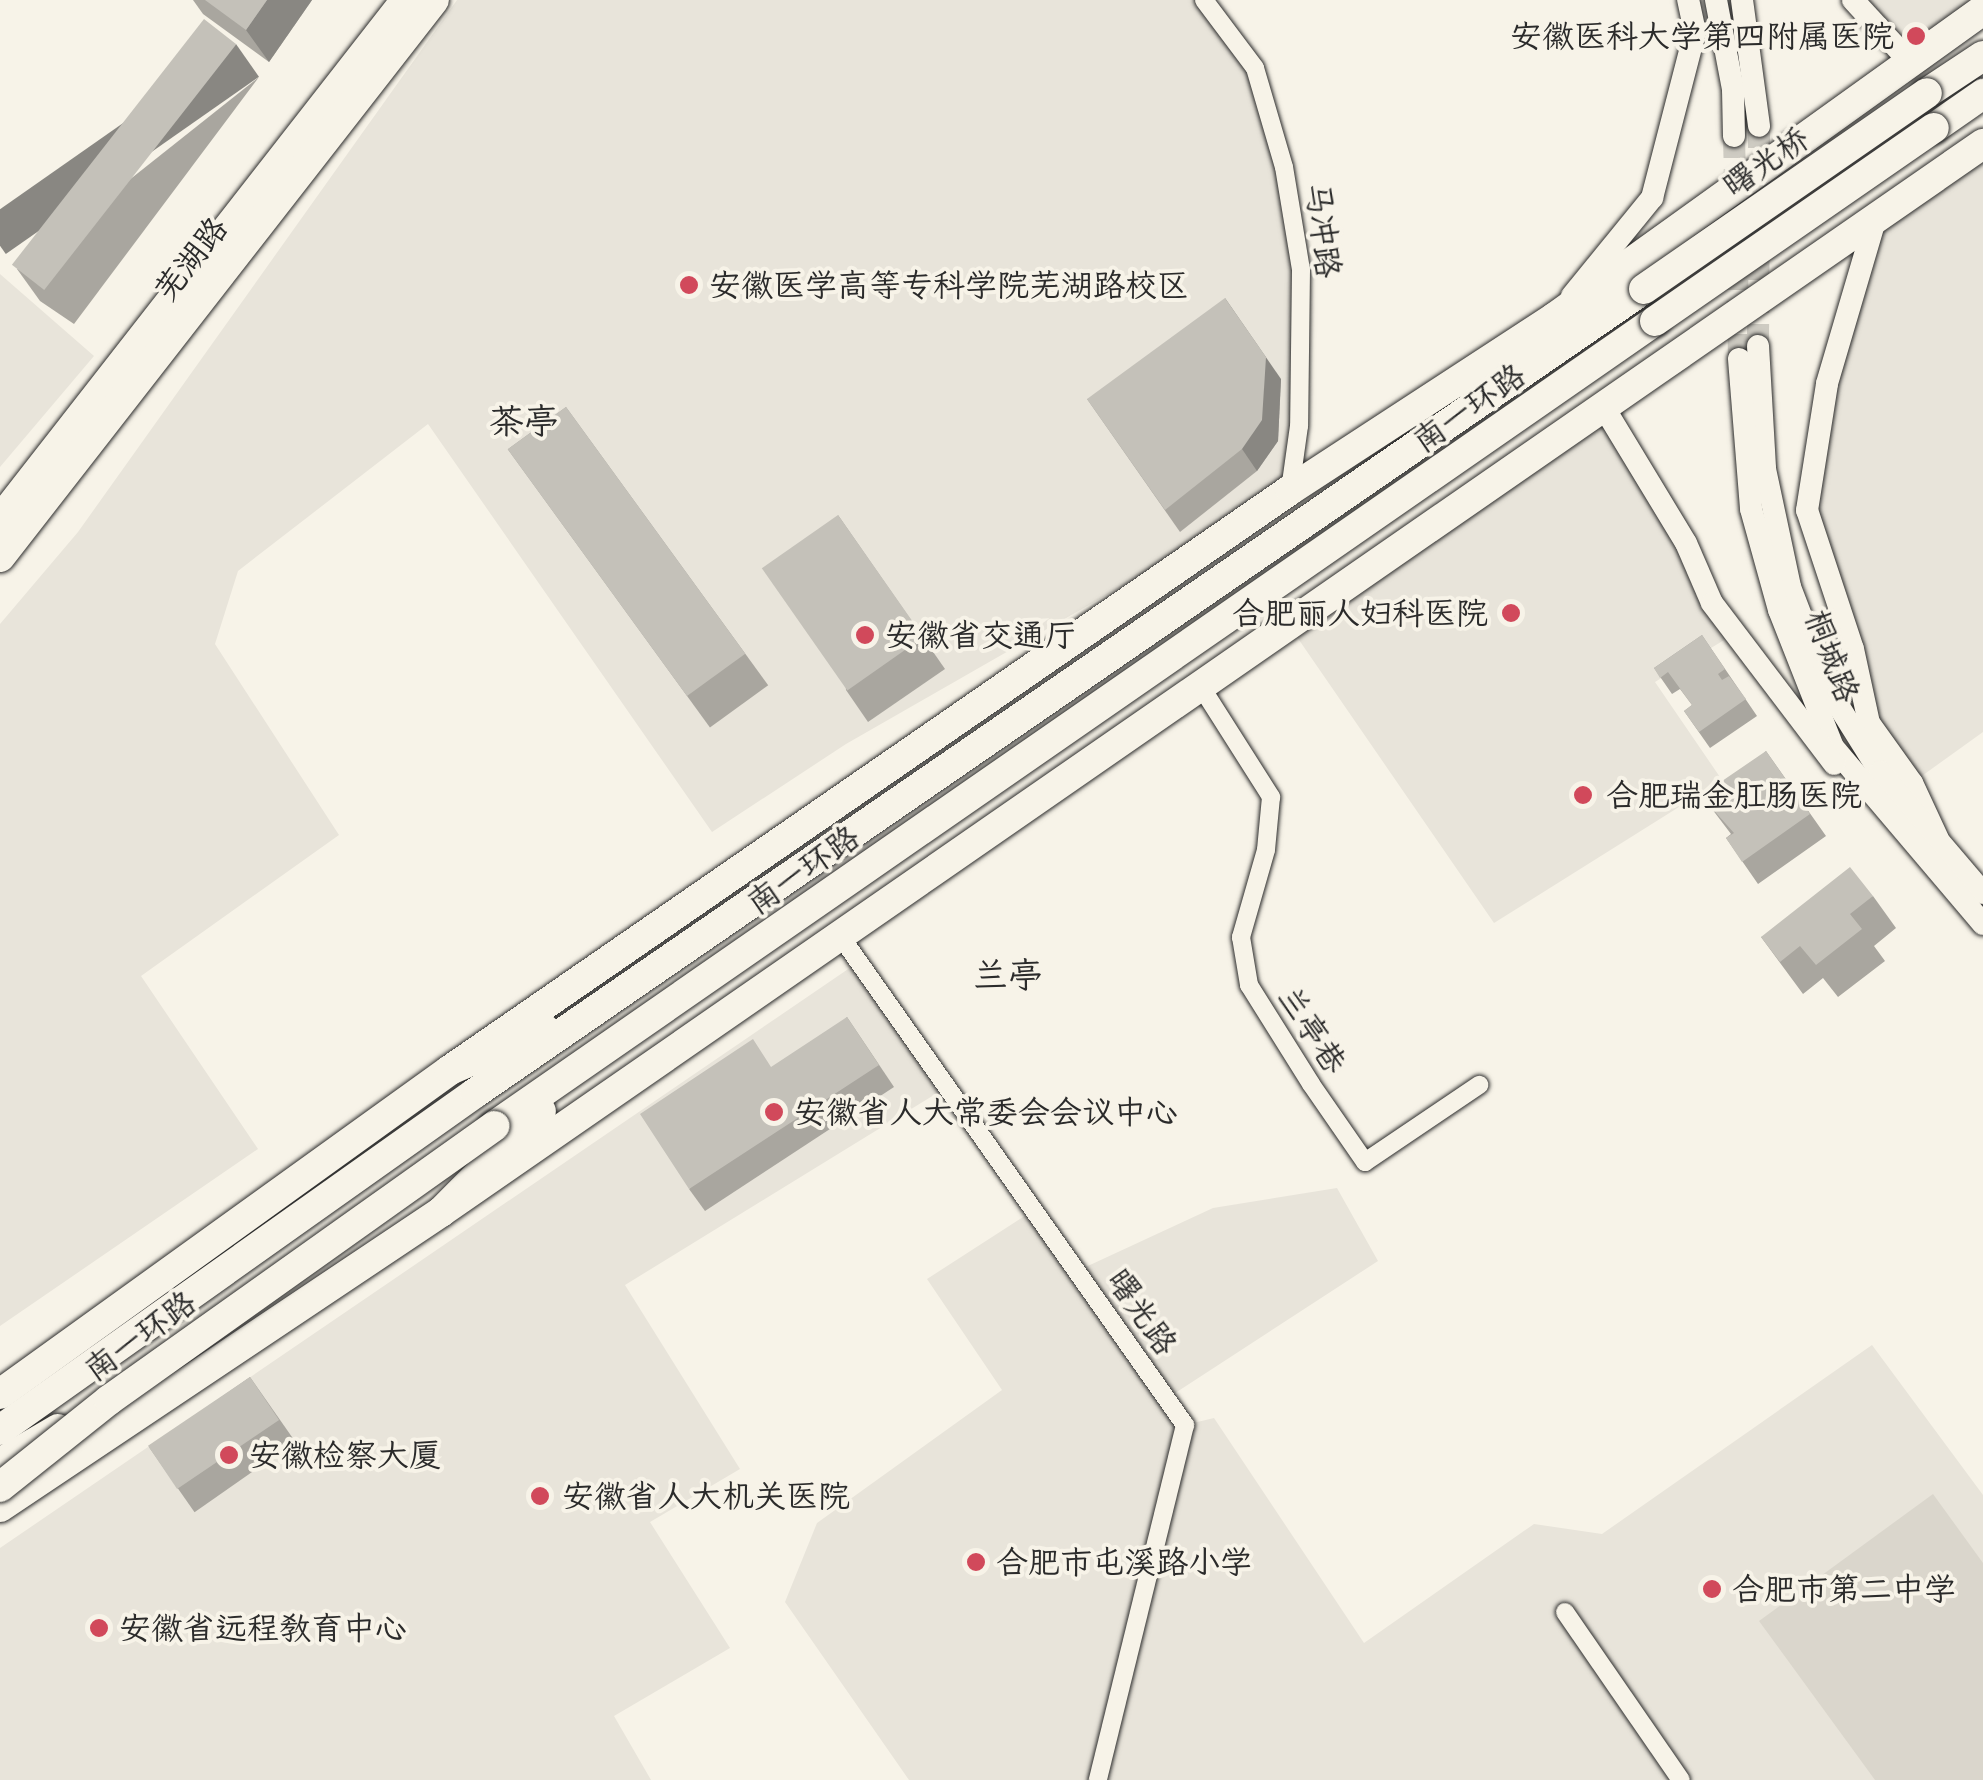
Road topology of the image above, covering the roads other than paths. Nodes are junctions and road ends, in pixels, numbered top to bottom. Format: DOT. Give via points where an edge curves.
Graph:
graph roads {
  1 [pos="406,0"];
  2 [pos="434,0"];
  3 [pos="1204,0"];
  4 [pos="1688,0"];
  5 [pos="1716,0"];
  6 [pos="1742,0"];
  7 [pos="1853,0"];
  8 [pos="1983,10"];
  9 [pos="1983,56"];
  10 [pos="1909,61"];
  11 [pos="1983,94"];
  12 [pos="1759,126"];
  13 [pos="1734,136"];
  14 [pos="1983,144"];
  15 [pos="1876,218"];
  16 [pos="1644,290"];
  17 [pos="1554,318"];
  18 [pos="1654,322"];
  19 [pos="1603,406"];
  20 [pos="1290,490"];
  21 [pos="0,520"];
  22 [pos="0,557"];
  23 [pos="1200,685"];
  24 [pos="1863,782"];
  25 [pos="1938,838"];
  26 [pos="1983,893"];
  27 [pos="1983,924"];
  28 [pos="840,934"];
  29 [pos="607,1002"];
  30 [pos="596,1056"];
  31 [pos="450,1070"];
  32 [pos="1478,1085"];
  33 [pos="441,1212"];
  34 [pos="0,1394"];
  35 [pos="110,1400"];
  36 [pos="0,1430"];
  37 [pos="0,1462"];
  38 [pos="0,1487"];
  39 [pos="0,1507"];
  40 [pos="1565,1612"];
  41 [pos="1098,1780"];
  42 [pos="1681,1780"];
  1 -- 21 [label="main road, 芜湖路"];
  2 -- 22 [label="main road, 芜湖路"];
  3 -- 20 [label="street, 马冲路" via="1255,68 1284,167 1301,270 1299,426"];
  4 -- 17 [label="street" via="1696,32 1652,198"];
  5 -- 13 [label="street" via="1731,72"];
  6 -- 12 [label="street"];
  7 -- 10 [label="street"];
  8 -- 10 [label="main road"];
  9 -- 16 [label="main road, 曙光桥, bridge"];
  10 -- 17 [label="main road"];
  11 -- 18 [label="main road, 曙光桥, bridge"];
  14 -- 15 [label="main road"];
  15 -- 19 [label="main road"];
  15 -- 25 [label="street" via="1827,384 1807,510 1853,649 1869,723 1912,783"];
  16 -- 29 [label="main road, 南一环路"];
  17 -- 20 [label="main road"];
  18 -- 30 [label="main road, 南一环路"];
  19 -- 23 [label="main road"];
  19 -- 24 [label="street" via="1686,543 1712,603 1821,751"];
  20 -- 31 [label="main road"];
  23 -- 28 [label="main road"];
  23 -- 32 [label="street, 兰亭巷" via="1270,797 1266,850 1241,938 1248,985 1365,1162"];
  24 -- 25 [label="street, 桐城路" via="1833,747 1779,610 1751,509 1749,352 1790,587 1832,694 1880,772"];
  24 -- 27 [label="street, 桐城路"];
  25 -- 26 [label="street, 桐城路"];
  28 -- 33 [label="main road"];
  28 -- 41 [label="street, 曙光路" via="1185,1425"];
  29 -- 31 [label="main road"];
  29 -- 36 [label="main road, 南一环路"];
  30 -- 33 [label="main road"];
  30 -- 35 [label="main road, 南一环路, bridge"];
  31 -- 34 [label="main road"];
  33 -- 39 [label="main road"];
  35 -- 37 [label="main road, bridge"];
  35 -- 38 [label="main road, 南一环路, bridge"];
  40 -- 42 [label="street"];
}
